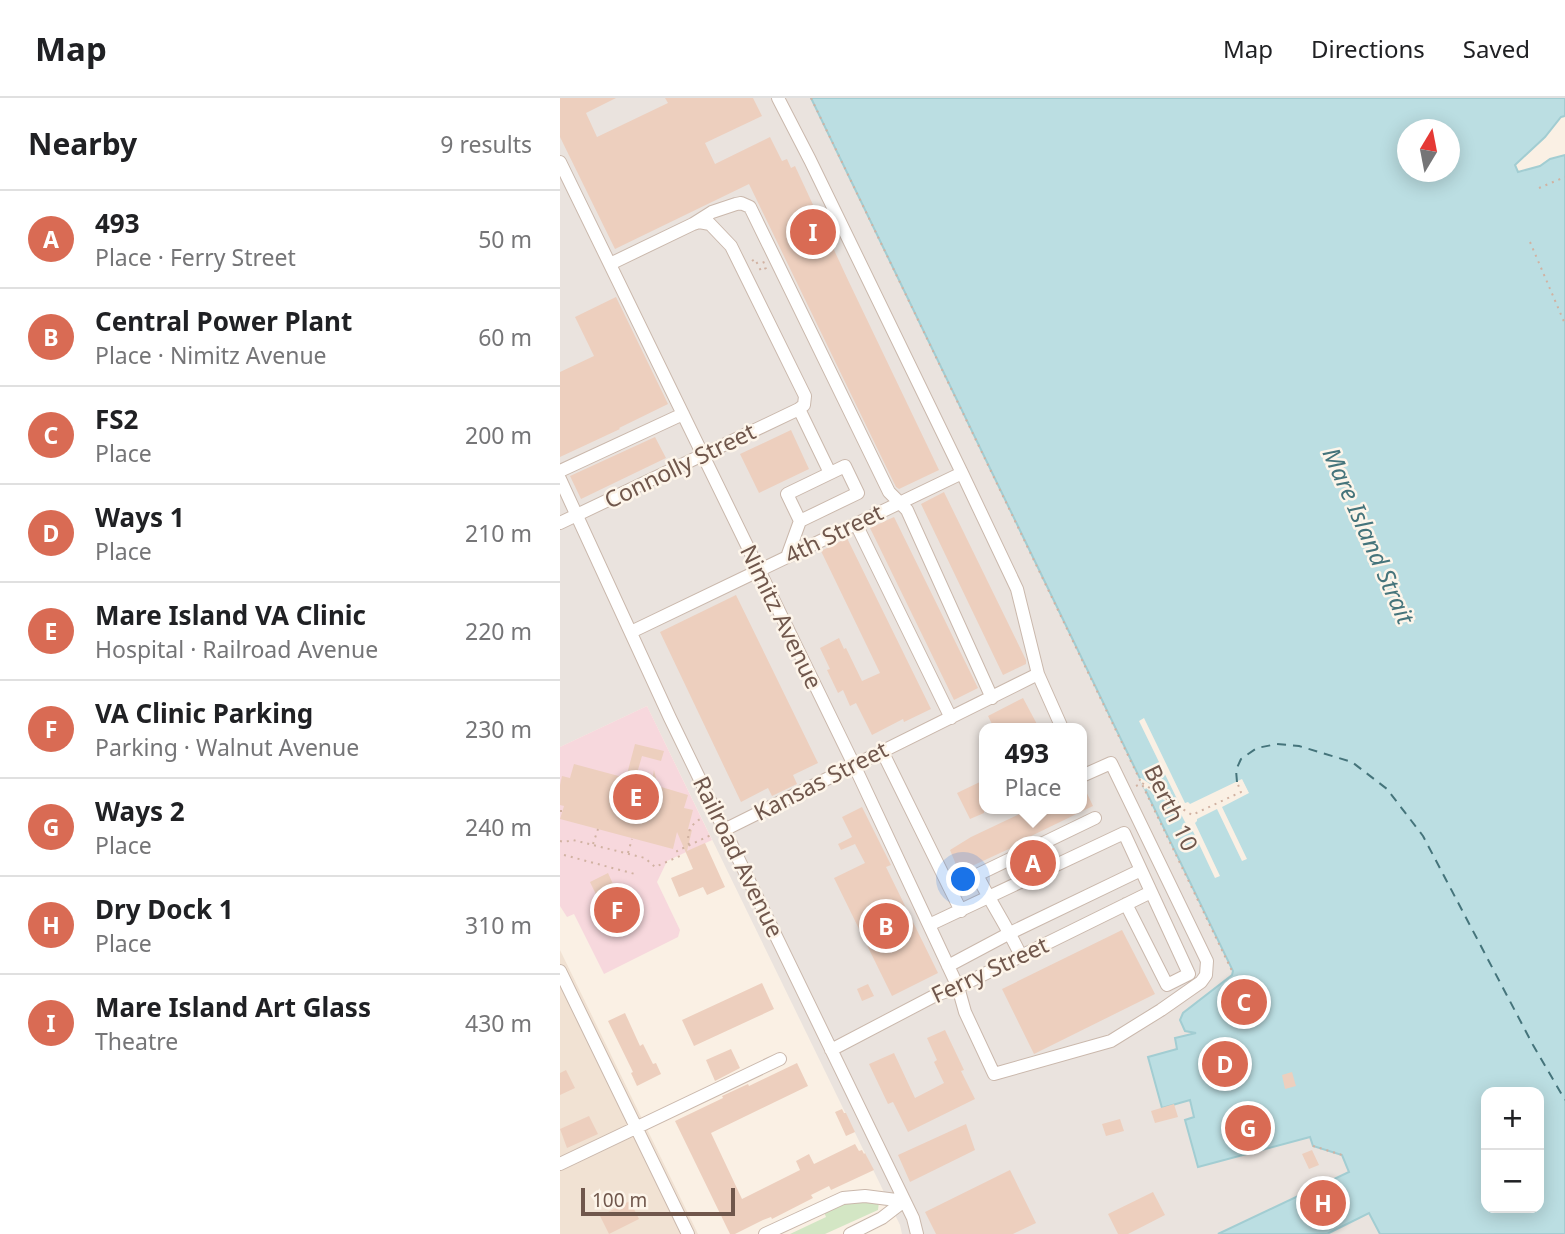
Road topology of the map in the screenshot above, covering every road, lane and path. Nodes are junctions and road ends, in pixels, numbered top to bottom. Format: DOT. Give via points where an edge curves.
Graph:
graph roads {
  1 [pos="778,98"];
  2 [pos="811,98"];
  3 [pos="560,162"];
  4 [pos="1565,177"];
  5 [pos="1539,188"];
  6 [pos="693,224"];
  7 [pos="1530,242"];
  8 [pos="755,259"];
  9 [pos="610,264"];
  10 [pos="742,266"];
  11 [pos="1565,324"];
  12 [pos="799,409"];
  13 [pos="683,414"];
  14 [pos="703,454"];
  15 [pos="560,471"];
  16 [pos="830,473"];
  17 [pos="962,473"];
  18 [pos="560,479"];
  19 [pos="899,502"];
  20 [pos="577,514"];
  21 [pos="800,521"];
  22 [pos="560,523"];
  23 [pos="856,524"];
  24 [pos="787,557"];
  25 [pos="758,571"];
  26 [pos="631,632"];
  27 [pos="1038,674"];
  28 [pos="992,698"];
  29 [pos="951,718"];
  30 [pos="1060,723"];
  31 [pos="882,751"];
  32 [pos="854,765"];
  33 [pos="1087,774"];
  34 [pos="1237,782"];
  35 [pos="1140,784"];
  36 [pos="702,818"];
  37 [pos="1095,818"];
  38 [pos="598,829"];
  39 [pos="724,830"];
  40 [pos="711,835"];
  41 [pos="632,839"];
  42 [pos="560,841"];
  43 [pos="593,845"];
  44 [pos="689,846"];
  45 [pos="627,854"];
  46 [pos="564,855"];
  47 [pos="1141,870"];
  48 [pos="635,874"];
  49 [pos="1151,892"];
  50 [pos="989,898"];
  51 [pos="1126,904"];
  52 [pos="961,911"];
  53 [pos="929,925"];
  54 [pos="1010,933"];
  55 [pos="1021,956"];
  56 [pos="948,966"];
  57 [pos="560,971"];
  58 [pos="1233,973"];
  59 [pos="958,987"];
  60 [pos="831,1050"];
  61 [pos="780,1059"];
  62 [pos="636,1127"];
  63 [pos="1312,1146"];
  64 [pos="1342,1156"];
  65 [pos="560,1164"];
  66 [pos="904,1201"];
  67 [pos="688,1234"];
  68 [pos="765,1234"];
  69 [pos="850,1234"];
  70 [pos="917,1234"];
  1 -- 17 [label="street"];
  2 -- 35 [label="path, Berth 10"];
  3 -- 9 [label="street, Nimitz Avenue"];
  4 -- 5 [label="path"];
  6 -- 9 [label="street"];
  6 -- 10 [label="street" via="713,226"];
  6 -- 19 [label="street" via="741,203 753,211 889,492"];
  7 -- 11 [label="path"];
  8 -- 10 [label="path"];
  9 -- 13 [label="street, Nimitz Avenue"];
  10 -- 12 [label="street" via="804,394"];
  12 -- 14 [label="street, Connolly Street"];
  12 -- 16 [label="street"];
  13 -- 14 [label="street, Nimitz Avenue"];
  13 -- 15 [label="street"];
  14 -- 20 [label="street, Connolly Street"];
  14 -- 25 [label="street, Nimitz Avenue"];
  16 -- 21 [label="street" via="787,494"];
  16 -- 21 [label="street" via="845,466 858,493"];
  17 -- 19 [label="street, 4th Street"];
  17 -- 27 [label="street" via="1017,589"];
  18 -- 20 [label="street, Railroad Avenue"];
  19 -- 23 [label="street, 4th Street"];
  19 -- 28 [label="street" via="907,510"];
  20 -- 22 [label="street, Connolly Street"];
  20 -- 26 [label="street, Railroad Avenue"];
  21 -- 24 [label="street"];
  23 -- 24 [label="street, 4th Street"];
  23 -- 29 [label="street"];
  24 -- 25 [label="street, 4th Street"];
  25 -- 26 [label="street, 4th Street"];
  25 -- 32 [label="street, Nimitz Avenue"];
  26 -- 39 [label="street, Railroad Avenue"];
  27 -- 28 [label="street, Kansas Street"];
  27 -- 30 [label="street"];
  28 -- 29 [label="street, Kansas Street"];
  29 -- 31 [label="street, Kansas Street"];
  31 -- 32 [label="street, Kansas Street"];
  31 -- 52 [label="street"];
  32 -- 39 [label="street, Kansas Street"];
  32 -- 53 [label="street, Nimitz Avenue"];
  33 -- 59 [label="street, Nimitz Avenue" via="1111,763 1207,961 1206,975 1195,987 1111,1041 994,1074"];
  34 -- 35 [label="path" via="1241,792 1192,815"];
  35 -- 58 [label="path, Berth 10"];
  36 -- 44 [label="path" via="688,836"];
  37 -- 50 [label="street" via="978,875"];
  38 -- 43 [label="path"];
  39 -- 60 [label="street, Railroad Avenue"];
  40 -- 44 [label="path"];
  41 -- 45 [label="path"];
  42 -- 43 [label="path"];
  43 -- 45 [label="path"];
  44 -- 45 [label="path" via="677,852 680,856 655,867 645,858"];
  46 -- 48 [label="path"];
  47 -- 49 [label="street"];
  47 -- 50 [label="street" via="1124,833"];
  47 -- 54 [label="street"];
  49 -- 51 [label="street, Ferry Street"];
  49 -- 51 [label="street" via="1189,974 1167,985"];
  50 -- 52 [label="street"];
  50 -- 54 [label="street"];
  51 -- 55 [label="street, Ferry Street"];
  52 -- 53 [label="street"];
  53 -- 56 [label="street, Nimitz Avenue"];
  54 -- 55 [label="street"];
  54 -- 56 [label="street"];
  55 -- 59 [label="street, Ferry Street"];
  56 -- 59 [label="street, Nimitz Avenue"];
  57 -- 62 [label="street"];
  59 -- 60 [label="street, Ferry Street"];
  60 -- 66 [label="street, Railroad Avenue"];
  61 -- 62 [label="street"];
  62 -- 65 [label="street"];
  62 -- 67 [label="street"];
  63 -- 64 [label="path"];
  66 -- 68 [label="street" via="843,1198"];
  66 -- 69 [label="street" via="883,1218"];
  66 -- 70 [label="street, Railroad Avenue"];
}
